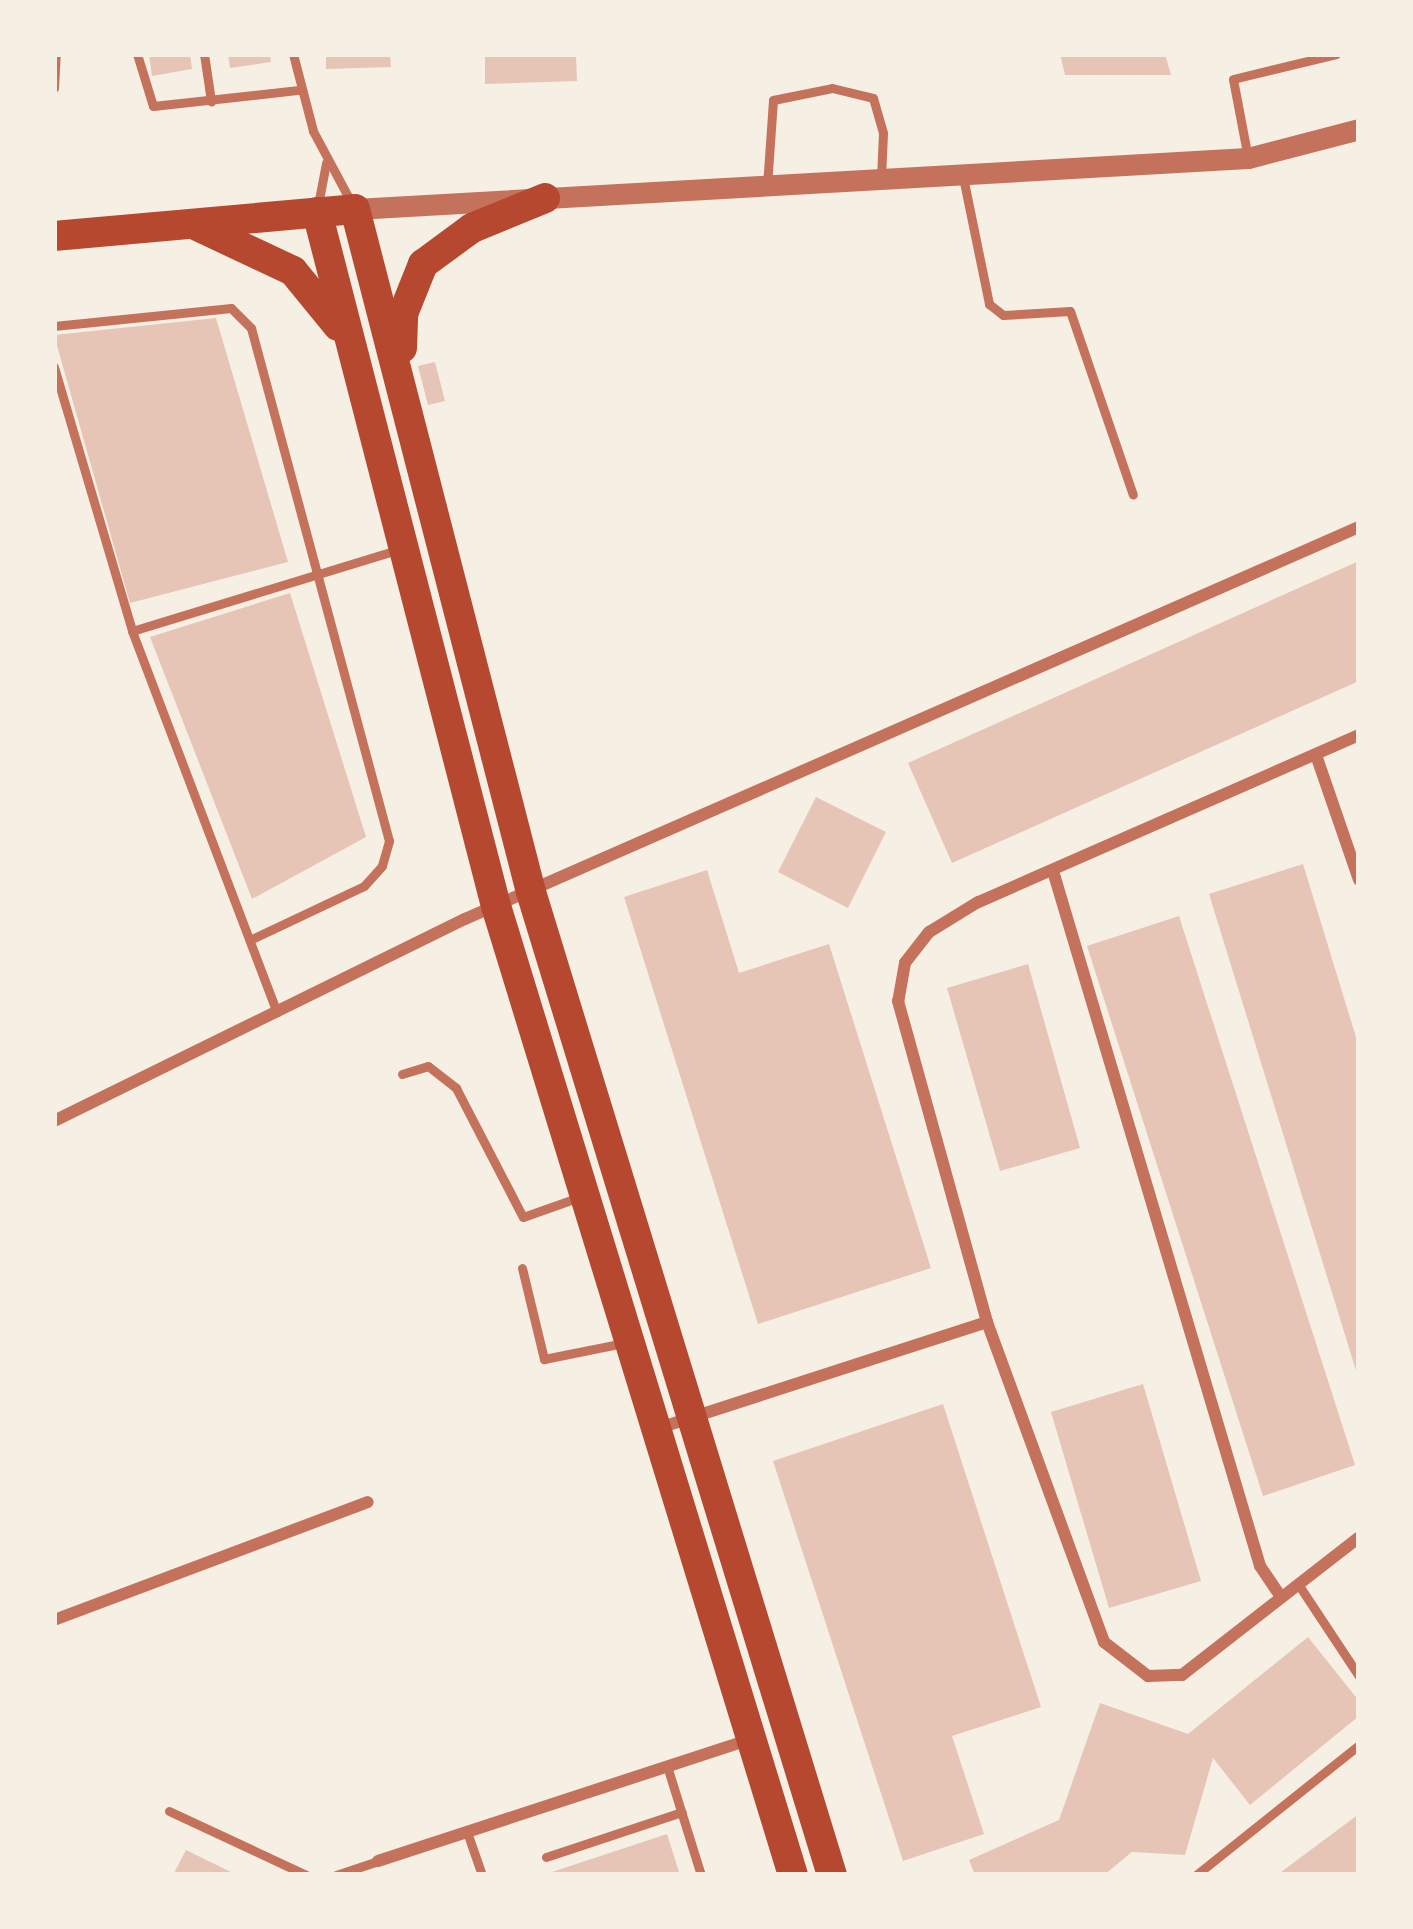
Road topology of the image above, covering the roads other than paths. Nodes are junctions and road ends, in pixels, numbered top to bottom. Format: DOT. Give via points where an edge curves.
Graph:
graph roads {
  1 [pos="56,54"];
  2 [pos="136,54"];
  3 [pos="204,54"];
  4 [pos="292,54"];
  5 [pos="1336,54"];
  6 [pos="54,88"];
  7 [pos="299,90"];
  8 [pos="211,101"];
  9 [pos="1359,129"];
  10 [pos="1248,158"];
  11 [pos="326,163"];
  12 [pos="963,177"];
  13 [pos="881,178"];
  14 [pos="767,188"];
  15 [pos="545,198"];
  16 [pos="356,209"];
  17 [pos="317,212"];
  18 [pos="192,223"];
  19 [pos="54,236"];
  20 [pos="54,326"];
  21 [pos="350,340"];
  22 [pos="54,367"];
  23 [pos="401,387"];
  24 [pos="1133,495"];
  25 [pos="1359,527"];
  26 [pos="404,548"];
  27 [pos="320,573"];
  28 [pos="133,631"];
  29 [pos="1359,735"];
  30 [pos="1316,755"];
  31 [pos="1053,871"];
  32 [pos="1359,880"];
  33 [pos="531,892"];
  34 [pos="496,906"];
  35 [pos="252,939"];
  36 [pos="278,1012"];
  37 [pos="402,1073"];
  38 [pos="54,1121"];
  39 [pos="582,1196"];
  40 [pos="522,1268"];
  41 [pos="986,1322"];
  42 [pos="627,1342"];
  43 [pos="694,1414"];
  44 [pos="653,1430"];
  45 [pos="368,1502"];
  46 [pos="1359,1537"];
  47 [pos="1298,1584"];
  48 [pos="1281,1598"];
  49 [pos="54,1620"];
  50 [pos="1359,1676"];
  51 [pos="788,1728"];
  52 [pos="750,1739"];
  53 [pos="1359,1745"];
  54 [pos="668,1766"];
  55 [pos="169,1811"];
  56 [pos="682,1813"];
  57 [pos="467,1832"];
  58 [pos="546,1857"];
  59 [pos="379,1861"];
  60 [pos="306,1875"];
  61 [pos="336,1875"];
  62 [pos="482,1875"];
  63 [pos="701,1875"];
  64 [pos="793,1875"];
  65 [pos="832,1875"];
  66 [pos="1196,1875"];
  1 -- 6 [label="lane"];
  2 -- 8 [label="lane" via="146,102 162,108"];
  3 -- 8 [label="lane"];
  4 -- 7 [label="lane"];
  5 -- 10 [label="lane" via="1233,79"];
  7 -- 8 [label="lane"];
  7 -- 11 [label="lane"];
  9 -- 10 [label="street"];
  10 -- 12 [label="street"];
  11 -- 16 [label="lane"];
  11 -- 17 [label="lane"];
  12 -- 13 [label="street"];
  12 -- 24 [label="lane" via="988,304 1003,315 1070,311"];
  13 -- 14 [label="street"];
  13 -- 14 [label="lane" via="884,133 873,98 832,88 772,100"];
  14 -- 15 [label="street"];
  15 -- 16 [label="street"];
  15 -- 23 [label="main road" via="472,228 423,264 403,314"];
  16 -- 17 [label="main road"];
  16 -- 23 [label="main road"];
  17 -- 18 [label="main road"];
  17 -- 21 [label="main road"];
  18 -- 19 [label="main road"];
  18 -- 21 [label="main road" via="293,271"];
  20 -- 27 [label="lane" via="240,312"];
  21 -- 26 [label="main road"];
  22 -- 28 [label="lane"];
  23 -- 33 [label="main road"];
  25 -- 33 [label="street"];
  26 -- 27 [label="lane"];
  26 -- 34 [label="main road"];
  27 -- 28 [label="lane"];
  27 -- 35 [label="lane" via="389,841 382,866 364,886"];
  28 -- 35 [label="lane"];
  29 -- 30 [label="street"];
  30 -- 31 [label="street"];
  30 -- 32 [label="street"];
  31 -- 41 [label="street" via="929,932 905,963 898,1000"];
  31 -- 48 [label="street" via="1260,1566"];
  33 -- 34 [label="street"];
  33 -- 43 [label="main road"];
  34 -- 36 [label="street"];
  34 -- 39 [label="main road"];
  35 -- 36 [label="lane"];
  36 -- 38 [label="street"];
  37 -- 39 [label="lane" via="428,1066 456,1088 523,1217"];
  39 -- 42 [label="main road"];
  40 -- 42 [label="lane" via="544,1359"];
  41 -- 43 [label="street"];
  41 -- 48 [label="street" via="1093,1621 1122,1662 1148,1676 1181,1675"];
  42 -- 44 [label="main road"];
  43 -- 44 [label="street"];
  43 -- 51 [label="main road"];
  44 -- 52 [label="main road"];
  45 -- 49 [label="street"];
  46 -- 47 [label="street"];
  47 -- 48 [label="street"];
  47 -- 50 [label="lane"];
  51 -- 52 [label="lane"];
  51 -- 65 [label="main road"];
  52 -- 54 [label="street"];
  52 -- 64 [label="main road"];
  53 -- 66 [label="lane"];
  54 -- 56 [label="lane"];
  54 -- 57 [label="street"];
  55 -- 60 [label="lane"];
  56 -- 58 [label="lane"];
  56 -- 63 [label="lane"];
  57 -- 59 [label="street"];
  57 -- 62 [label="lane"];
  59 -- 61 [label="lane"];
}
